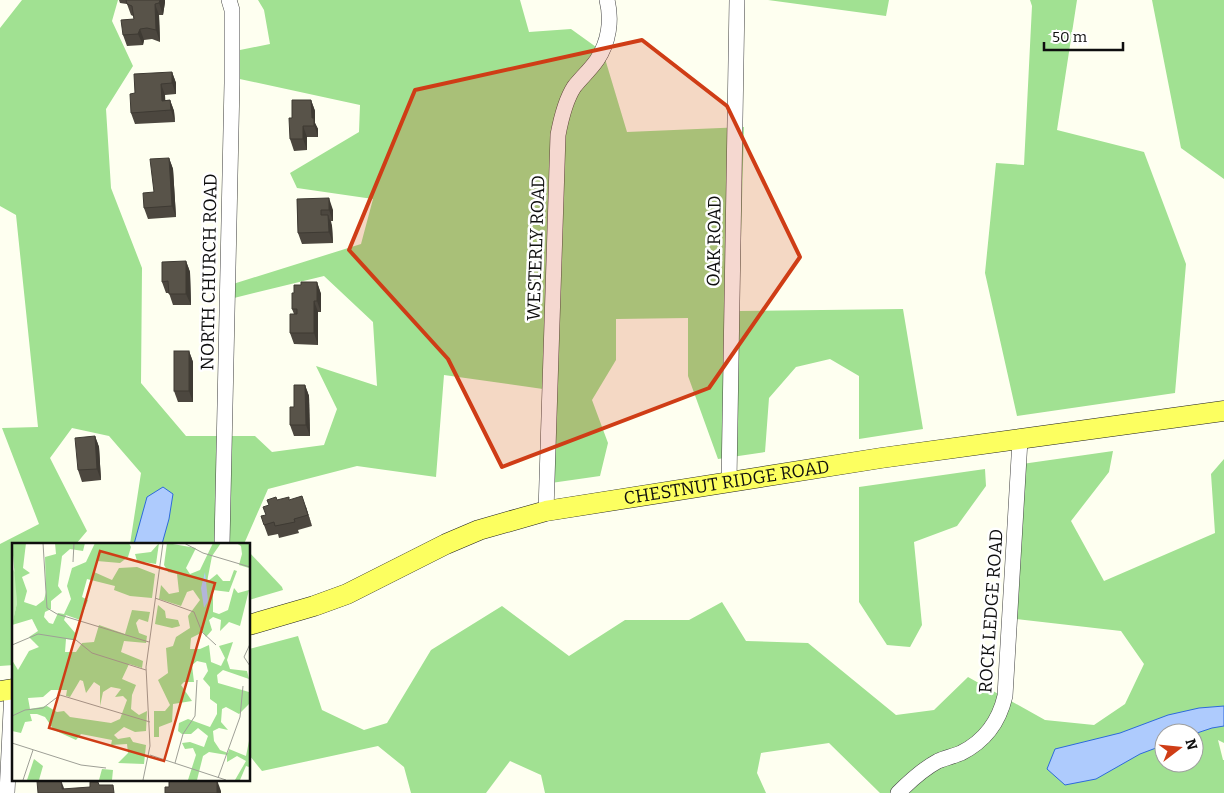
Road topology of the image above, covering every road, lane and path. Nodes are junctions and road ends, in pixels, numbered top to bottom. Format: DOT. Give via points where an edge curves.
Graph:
graph roads {
  1 [pos="229,0"];
  2 [pos="607,0"];
  3 [pos="737,0"];
  4 [pos="1224,411"];
  5 [pos="1020,440"];
  6 [pos="728,482"];
  7 [pos="546,511"];
  8 [pos="222,543"];
  9 [pos="250,625"];
  10 [pos="8,690"];
  11 [pos="7,793"];
  12 [pos="898,793"];
  1 -- 8 [label="street, NORTH CHURCH ROAD" via="232,10 232,83"];
  2 -- 7 [label="street, WESTERLY ROAD" via="610,21 603,50 570,94 558,135"];
  3 -- 6 [label="street, OAK ROAD"];
  4 -- 5 [label="main road, CHESTNUT RIDGE ROAD"];
  5 -- 6 [label="main road, CHESTNUT RIDGE ROAD"];
  5 -- 12 [label="street, ROCK LEDGE ROAD" via="1006,696 1002,709 996,722 975,744 927,768"];
  6 -- 7 [label="main road, CHESTNUT RIDGE ROAD"];
  7 -- 9 [label="main road, CHESTNUT RIDGE ROAD" via="479,530 339,597"];
  10 -- 11 [label="street"];
}
